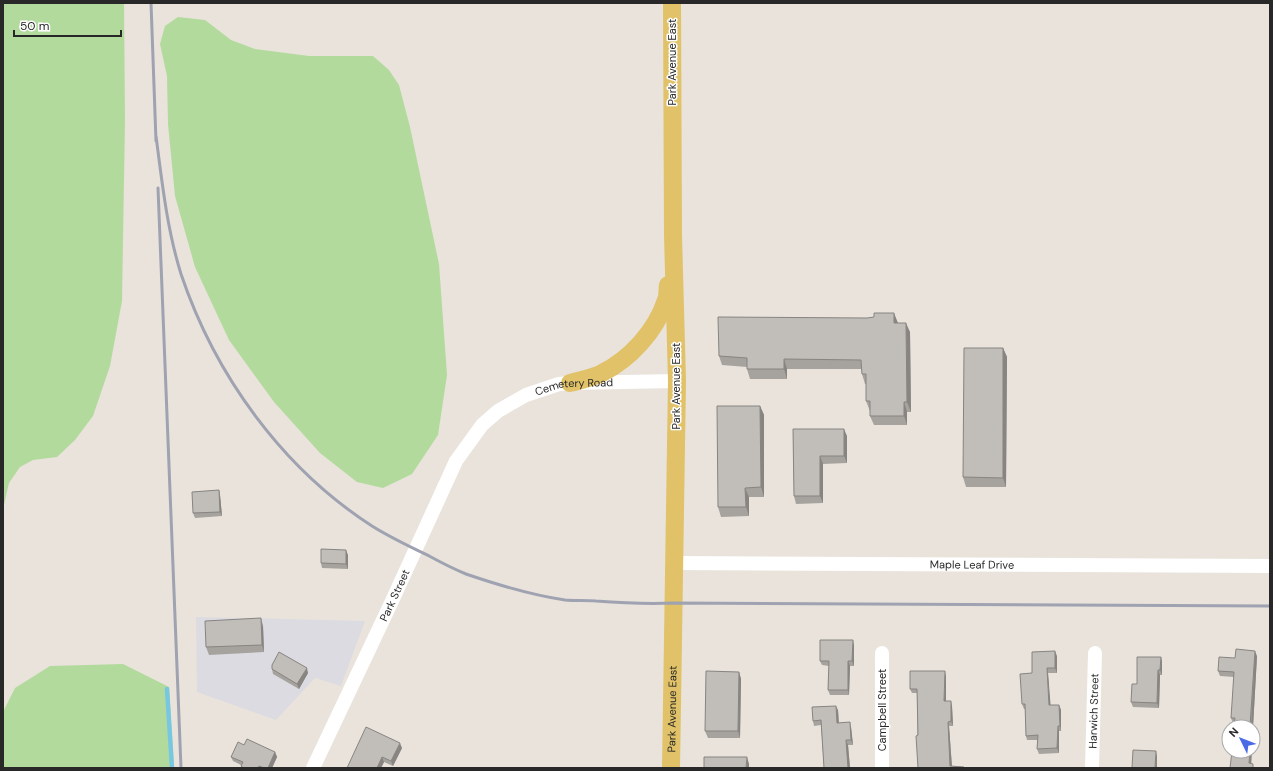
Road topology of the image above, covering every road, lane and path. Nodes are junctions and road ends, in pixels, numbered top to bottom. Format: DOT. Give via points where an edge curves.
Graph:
graph roads {
  1 [pos="672,3"];
  2 [pos="673,235"];
  3 [pos="677,381"];
  4 [pos="570,383"];
  5 [pos="482,425"];
  6 [pos="675,563"];
  7 [pos="1270,566"];
  8 [pos="882,653"];
  9 [pos="1095,654"];
  10 [pos="313,768"];
  11 [pos="671,768"];
  12 [pos="882,768"];
  13 [pos="1092,768"];
  1 -- 2 [label="main road, Park Avenue East"];
  2 -- 3 [label="main road, Park Avenue East"];
  2 -- 4 [label="main road" via="667,299 649,332 622,361 601,374"];
  3 -- 4 [label="street, Cemetery Road"];
  3 -- 6 [label="main road, Park Avenue East"];
  4 -- 5 [label="street, Cemetery Road" via="526,395 498,411"];
  5 -- 10 [label="street, Park Street" via="456,461"];
  6 -- 7 [label="street, Maple Leaf Drive"];
  6 -- 11 [label="main road, Park Avenue East"];
  8 -- 12 [label="street, Campbell Street"];
  9 -- 13 [label="street, Harwich Street"];
}
